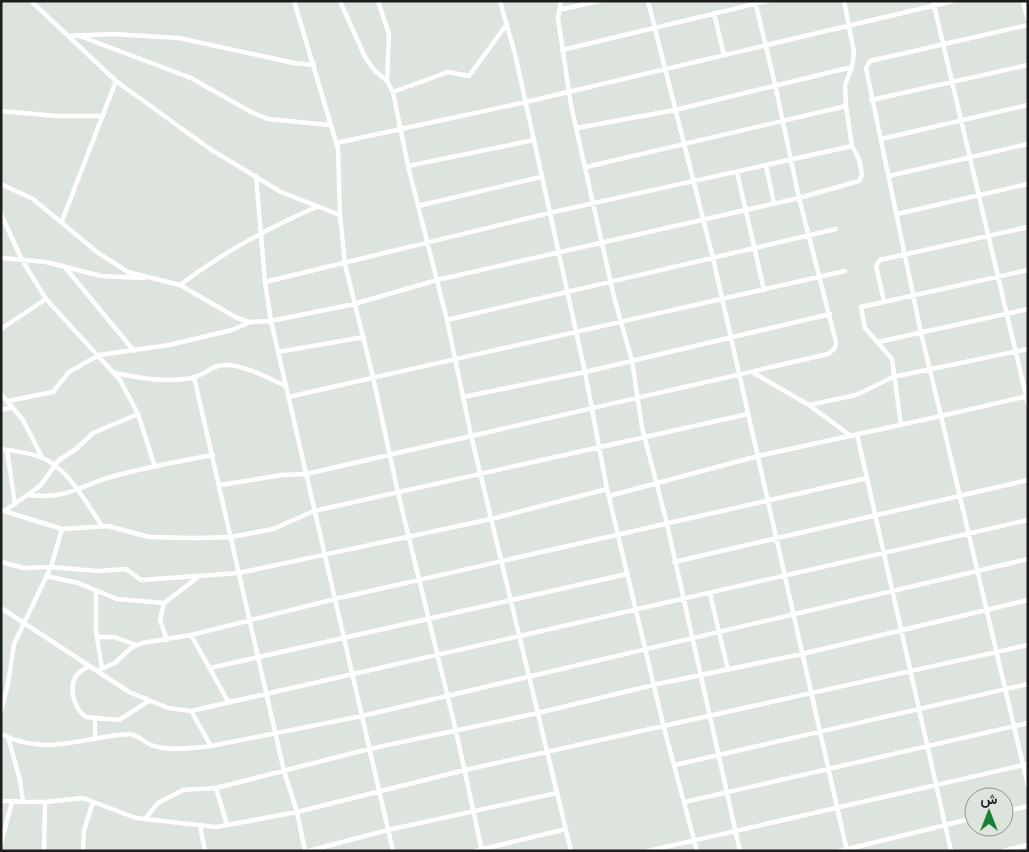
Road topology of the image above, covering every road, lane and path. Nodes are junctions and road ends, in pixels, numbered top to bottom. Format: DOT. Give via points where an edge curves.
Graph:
graph roads {
  1 [pos="31,1"];
  2 [pos="294,1"];
  3 [pos="340,1"];
  4 [pos="378,1"];
  5 [pos="500,1"];
  6 [pos="561,1"];
  7 [pos="599,1"];
  8 [pos="648,1"];
  9 [pos="767,1"];
  10 [pos="844,1"];
  11 [pos="953,1"];
  12 [pos="1023,1"];
  13 [pos="755,2"];
  14 [pos="934,4"];
  15 [pos="559,10"];
  16 [pos="714,13"];
  17 [pos="1028,20"];
  18 [pos="507,24"];
  19 [pos="849,25"];
  20 [pos="1028,25"];
  21 [pos="654,26"];
  22 [pos="77,35"];
  23 [pos="68,36"];
  24 [pos="766,45"];
  25 [pos="944,45"];
  26 [pos="562,50"];
  27 [pos="724,55"];
  28 [pos="314,65"];
  29 [pos="1028,65"];
  30 [pos="852,67"];
  31 [pos="664,70"];
  32 [pos="116,81"];
  33 [pos="387,81"];
  34 [pos="953,82"];
  35 [pos="776,84"];
  36 [pos="568,91"];
  37 [pos="393,92"];
  38 [pos="872,100"];
  39 [pos="526,102"];
  40 [pos="1028,105"];
  41 [pos="846,106"];
  42 [pos="675,110"];
  43 [pos="1,111"];
  44 [pos="103,116"];
  45 [pos="962,120"];
  46 [pos="784,121"];
  47 [pos="330,125"];
  48 [pos="401,128"];
  49 [pos="577,128"];
  50 [pos="881,139"];
  51 [pos="534,140"];
  52 [pos="336,143"];
  53 [pos="1028,144"];
  54 [pos="685,145"];
  55 [pos="852,146"];
  56 [pos="970,157"];
  57 [pos="791,160"];
  58 [pos="408,166"];
  59 [pos="766,166"];
  60 [pos="586,167"];
  61 [pos="736,172"];
  62 [pos="256,176"];
  63 [pos="889,176"];
  64 [pos="542,177"];
  65 [pos="694,182"];
  66 [pos="1,184"];
  67 [pos="1028,184"];
  68 [pos="980,196"];
  69 [pos="799,198"];
  70 [pos="594,203"];
  71 [pos="774,203"];
  72 [pos="418,206"];
  73 [pos="316,207"];
  74 [pos="745,210"];
  75 [pos="549,213"];
  76 [pos="1,214"];
  77 [pos="897,214"];
  78 [pos="340,215"];
  79 [pos="704,220"];
  80 [pos="62,222"];
  81 [pos="1028,227"];
  82 [pos="836,229"];
  83 [pos="261,232"];
  84 [pos="808,236"];
  85 [pos="990,236"];
  86 [pos="602,242"];
  87 [pos="428,244"];
  88 [pos="754,248"];
  89 [pos="558,252"];
  90 [pos="906,254"];
  91 [pos="1,258"];
  92 [pos="713,258"];
  93 [pos="22,260"];
  94 [pos="345,264"];
  95 [pos="63,265"];
  96 [pos="1028,270"];
  97 [pos="844,271"];
  98 [pos="820,277"];
  99 [pos="998,277"];
  100 [pos="150,278"];
  101 [pos="437,280"];
  102 [pos="611,281"];
  103 [pos="265,282"];
  104 [pos="180,286"];
  105 [pos="764,290"];
  106 [pos="567,291"];
  107 [pos="914,295"];
  108 [pos="46,299"];
  109 [pos="722,300"];
  110 [pos="884,301"];
  111 [pos="354,304"];
  112 [pos="1028,309"];
  113 [pos="830,314"];
  114 [pos="1006,314"];
  115 [pos="447,320"];
  116 [pos="271,321"];
  117 [pos="250,322"];
  118 [pos="622,323"];
  119 [pos="1,329"];
  120 [pos="577,333"];
  121 [pos="921,333"];
  122 [pos="730,336"];
  123 [pos="364,337"];
  124 [pos="878,342"];
  125 [pos="1028,349"];
  126 [pos="134,351"];
  127 [pos="278,352"];
  128 [pos="1015,352"];
  129 [pos="98,355"];
  130 [pos="455,359"];
  131 [pos="632,361"];
  132 [pos="929,370"];
  133 [pos="585,372"];
  134 [pos="752,372"];
  135 [pos="115,373"];
  136 [pos="739,374"];
  137 [pos="194,377"];
  138 [pos="373,377"];
  139 [pos="893,377"];
  140 [pos="286,386"];
  141 [pos="1,394"];
  142 [pos="288,397"];
  143 [pos="463,397"];
  144 [pos="1027,397"];
  145 [pos="638,399"];
  146 [pos="8,401"];
  147 [pos="1028,404"];
  148 [pos="809,405"];
  149 [pos="13,407"];
  150 [pos="1,410"];
  151 [pos="593,410"];
  152 [pos="138,414"];
  153 [pos="748,414"];
  154 [pos="941,416"];
  155 [pos="901,425"];
  156 [pos="857,434"];
  157 [pos="471,435"];
  158 [pos="644,436"];
  159 [pos="851,436"];
  160 [pos="599,447"];
  161 [pos="1,450"];
  162 [pos="7,450"];
  163 [pos="213,455"];
  164 [pos="390,456"];
  165 [pos="758,456"];
  166 [pos="42,457"];
  167 [pos="54,465"];
  168 [pos="155,467"];
  169 [pos="306,474"];
  170 [pos="481,475"];
  171 [pos="867,478"];
  172 [pos="1028,480"];
  173 [pos="656,483"];
  174 [pos="220,485"];
  175 [pos="607,489"];
  176 [pos="77,490"];
  177 [pos="398,493"];
  178 [pos="29,495"];
  179 [pos="609,496"];
  180 [pos="960,496"];
  181 [pos="767,500"];
  182 [pos="15,504"];
  183 [pos="4,510"];
  184 [pos="314,511"];
  185 [pos="875,516"];
  186 [pos="491,519"];
  187 [pos="1028,520"];
  188 [pos="666,524"];
  189 [pos="102,526"];
  190 [pos="62,528"];
  191 [pos="968,533"];
  192 [pos="619,535"];
  193 [pos="230,537"];
  194 [pos="409,537"];
  195 [pos="776,539"];
  196 [pos="884,553"];
  197 [pos="324,555"];
  198 [pos="1028,559"];
  199 [pos="1,562"];
  200 [pos="502,562"];
  201 [pos="674,562"];
  202 [pos="50,567"];
  203 [pos="977,571"];
  204 [pos="239,573"];
  205 [pos="627,574"];
  206 [pos="46,576"];
  207 [pos="783,576"];
  208 [pos="198,578"];
  209 [pos="419,580"];
  210 [pos="96,591"];
  211 [pos="893,592"];
  212 [pos="710,594"];
  213 [pos="335,599"];
  214 [pos="511,599"];
  215 [pos="683,600"];
  216 [pos="1028,600"];
  217 [pos="164,603"];
  218 [pos="1,608"];
  219 [pos="635,610"];
  220 [pos="987,610"];
  221 [pos="793,616"];
  222 [pos="429,618"];
  223 [pos="250,619"];
  224 [pos="24,624"];
  225 [pos="901,630"];
  226 [pos="720,632"];
  227 [pos="191,635"];
  228 [pos="519,636"];
  229 [pos="97,637"];
  230 [pos="344,637"];
  231 [pos="692,639"];
  232 [pos="167,640"];
  233 [pos="1028,644"];
  234 [pos="136,645"];
  235 [pos="644,648"];
  236 [pos="997,652"];
  237 [pos="802,654"];
  238 [pos="437,656"];
  239 [pos="259,657"];
  240 [pos="89,666"];
  241 [pos="210,668"];
  242 [pos="100,670"];
  243 [pos="728,670"];
  244 [pos="910,672"];
  245 [pos="701,674"];
  246 [pos="352,675"];
  247 [pos="529,675"];
  248 [pos="1028,684"];
  249 [pos="653,685"];
  250 [pos="1006,689"];
  251 [pos="266,694"];
  252 [pos="811,694"];
  253 [pos="446,695"];
  254 [pos="148,701"];
  255 [pos="229,703"];
  256 [pos="919,710"];
  257 [pos="1,711"];
  258 [pos="192,711"];
  259 [pos="538,713"];
  260 [pos="362,716"];
  261 [pos="710,717"];
  262 [pos="95,719"];
  263 [pos="1028,723"];
  264 [pos="1014,726"];
  265 [pos="664,728"];
  266 [pos="456,731"];
  267 [pos="820,732"];
  268 [pos="1,734"];
  269 [pos="276,734"];
  270 [pos="8,737"];
  271 [pos="95,739"];
  272 [pos="211,746"];
  273 [pos="927,746"];
  274 [pos="369,749"];
  275 [pos="548,753"];
  276 [pos="719,755"];
  277 [pos="1026,764"];
  278 [pos="675,765"];
  279 [pos="828,769"];
  280 [pos="465,770"];
  281 [pos="284,771"];
  282 [pos="935,784"];
  283 [pos="1028,786"];
  284 [pos="216,788"];
  285 [pos="379,792"];
  286 [pos="727,792"];
  287 [pos="557,793"];
  288 [pos="1,801"];
  289 [pos="12,802"];
  290 [pos="23,802"];
  291 [pos="45,802"];
  292 [pos="93,802"];
  293 [pos="685,802"];
  294 [pos="1028,806"];
  295 [pos="837,808"];
  296 [pos="1014,810"];
  297 [pos="297,812"];
  298 [pos="474,812"];
  299 [pos="145,820"];
  300 [pos="964,820"];
  301 [pos="227,825"];
  302 [pos="946,825"];
  303 [pos="200,826"];
  304 [pos="566,829"];
  305 [pos="388,830"];
  306 [pos="735,830"];
  307 [pos="695,840"];
  308 [pos="1,843"];
  309 [pos="1028,845"];
  310 [pos="482,850"];
  311 [pos="847,850"];
  312 [pos="44,851"];
  313 [pos="83,851"];
  314 [pos="205,851"];
  315 [pos="306,851"];
  316 [pos="393,851"];
  317 [pos="476,851"];
  318 [pos="571,851"];
  319 [pos="648,851"];
  320 [pos="697,851"];
  321 [pos="740,851"];
  322 [pos="840,851"];
  323 [pos="951,851"];
  324 [pos="1003,851"];
  1 -- 23 [label="street"];
  2 -- 28 [label="street"];
  3 -- 33 [label="street" via="365,58"];
  4 -- 33 [label="street" via="389,34"];
  5 -- 18 [label="street"];
  6 -- 15 [label="street"];
  7 -- 15 [label="street"];
  8 -- 21 [label="street"];
  9 -- 13 [label="street"];
  10 -- 19 [label="street"];
  11 -- 14 [label="street"];
  12 -- 17 [label="street"];
  13 -- 16 [label="street"];
  13 -- 24 [label="street"];
  14 -- 19 [label="street"];
  14 -- 25 [label="street"];
  15 -- 26 [label="street"];
  16 -- 21 [label="street"];
  16 -- 27 [label="street"];
  18 -- 37 [label="street" via="468,76 448,72"];
  18 -- 39 [label="street"];
  19 -- 24 [label="street"];
  19 -- 30 [label="street" via="854,52"];
  20 -- 25 [label="street"];
  21 -- 26 [label="street"];
  21 -- 31 [label="street"];
  22 -- 23 [label="street"];
  22 -- 28 [label="street" via="147,34 179,38"];
  22 -- 47 [label="street" via="191,78 268,119"];
  23 -- 32 [label="street"];
  24 -- 27 [label="street"];
  24 -- 35 [label="street"];
  25 -- 34 [label="street"];
  25 -- 38 [label="street" via="870,61 866,68"];
  26 -- 36 [label="street"];
  27 -- 31 [label="street"];
  28 -- 47 [label="street"];
  29 -- 34 [label="street"];
  30 -- 35 [label="street"];
  30 -- 41 [label="street" via="845,85"];
  31 -- 36 [label="street"];
  31 -- 42 [label="street"];
  32 -- 44 [label="street"];
  32 -- 62 [label="street" via="210,149"];
  33 -- 37 [label="street"];
  34 -- 38 [label="street"];
  34 -- 45 [label="street"];
  35 -- 42 [label="street"];
  35 -- 46 [label="street"];
  36 -- 39 [label="street"];
  36 -- 49 [label="street"];
  37 -- 48 [label="street"];
  38 -- 50 [label="street"];
  39 -- 48 [label="street"];
  39 -- 51 [label="street"];
  40 -- 45 [label="street"];
  41 -- 46 [label="street"];
  41 -- 55 [label="street"];
  42 -- 49 [label="street"];
  42 -- 54 [label="street"];
  43 -- 44 [label="street"];
  44 -- 80 [label="street"];
  45 -- 50 [label="street"];
  45 -- 56 [label="street"];
  46 -- 54 [label="street"];
  46 -- 57 [label="street"];
  47 -- 52 [label="street"];
  48 -- 52 [label="street"];
  48 -- 58 [label="street"];
  49 -- 60 [label="street"];
  50 -- 63 [label="street"];
  51 -- 58 [label="street"];
  51 -- 64 [label="street"];
  52 -- 78 [label="street"];
  53 -- 56 [label="street"];
  54 -- 60 [label="street"];
  54 -- 65 [label="street"];
  55 -- 57 [label="street"];
  55 -- 69 [label="street" via="859,157 862,179"];
  56 -- 63 [label="street"];
  56 -- 68 [label="street"];
  57 -- 59 [label="street"];
  57 -- 69 [label="street"];
  58 -- 72 [label="street"];
  59 -- 61 [label="street"];
  59 -- 71 [label="street"];
  60 -- 70 [label="street"];
  61 -- 65 [label="street"];
  61 -- 74 [label="street"];
  62 -- 73 [label="street" via="281,192"];
  62 -- 83 [label="street"];
  63 -- 77 [label="street"];
  64 -- 72 [label="street"];
  64 -- 75 [label="street"];
  65 -- 70 [label="street"];
  65 -- 79 [label="street"];
  66 -- 80 [label="street" via="33,199"];
  67 -- 68 [label="street"];
  68 -- 77 [label="street"];
  68 -- 85 [label="street"];
  69 -- 71 [label="street"];
  69 -- 84 [label="street"];
  70 -- 75 [label="street"];
  70 -- 86 [label="street"];
  71 -- 74 [label="street"];
  72 -- 87 [label="street"];
  73 -- 78 [label="street"];
  73 -- 83 [label="street"];
  74 -- 79 [label="street"];
  74 -- 88 [label="street"];
  75 -- 87 [label="street"];
  75 -- 89 [label="street"];
  76 -- 93 [label="street"];
  77 -- 90 [label="street"];
  78 -- 94 [label="street"];
  79 -- 86 [label="street"];
  79 -- 92 [label="street"];
  80 -- 100 [label="street" via="113,263 128,272"];
  81 -- 85 [label="street"];
  82 -- 84 [label="street"];
  83 -- 103 [label="street"];
  83 -- 104 [label="street" via="226,252"];
  84 -- 88 [label="street"];
  84 -- 98 [label="street"];
  85 -- 90 [label="street"];
  85 -- 99 [label="street"];
  86 -- 89 [label="street"];
  86 -- 102 [label="street"];
  87 -- 94 [label="street"];
  87 -- 101 [label="street"];
  88 -- 92 [label="street"];
  88 -- 105 [label="street"];
  89 -- 101 [label="street"];
  89 -- 106 [label="street"];
  90 -- 107 [label="street"];
  90 -- 110 [label="street" via="877,262"];
  91 -- 93 [label="street"];
  92 -- 102 [label="street"];
  92 -- 109 [label="street"];
  93 -- 95 [label="street"];
  93 -- 108 [label="street"];
  94 -- 103 [label="street"];
  94 -- 111 [label="street"];
  95 -- 100 [label="street" via="101,276"];
  95 -- 126 [label="street"];
  96 -- 99 [label="street"];
  97 -- 98 [label="street"];
  98 -- 105 [label="street"];
  98 -- 113 [label="street"];
  99 -- 107 [label="street"];
  99 -- 114 [label="street"];
  100 -- 104 [label="street"];
  101 -- 111 [label="street"];
  101 -- 115 [label="street"];
  102 -- 106 [label="street"];
  102 -- 118 [label="street"];
  103 -- 116 [label="street"];
  104 -- 117 [label="street"];
  105 -- 109 [label="street"];
  106 -- 115 [label="street"];
  106 -- 120 [label="street"];
  107 -- 110 [label="street"];
  107 -- 121 [label="street"];
  108 -- 119 [label="street"];
  108 -- 129 [label="street"];
  109 -- 118 [label="street"];
  109 -- 122 [label="street"];
  110 -- 124 [label="street" via="861,307 865,328"];
  111 -- 116 [label="street"];
  111 -- 123 [label="street"];
  112 -- 114 [label="street"];
  113 -- 122 [label="street"];
  113 -- 134 [label="street" via="836,342 828,354"];
  114 -- 121 [label="street"];
  114 -- 128 [label="street"];
  115 -- 130 [label="street"];
  116 -- 117 [label="street"];
  116 -- 127 [label="street"];
  117 -- 126 [label="street" via="232,330"];
  118 -- 120 [label="street"];
  118 -- 131 [label="street"];
  120 -- 130 [label="street"];
  120 -- 133 [label="street"];
  121 -- 124 [label="street"];
  121 -- 132 [label="street"];
  122 -- 131 [label="street"];
  122 -- 136 [label="street"];
  123 -- 127 [label="street"];
  123 -- 138 [label="street"];
  124 -- 139 [label="street" via="892,359"];
  125 -- 128 [label="street"];
  126 -- 129 [label="street"];
  127 -- 140 [label="street"];
  128 -- 132 [label="street"];
  128 -- 144 [label="street"];
  129 -- 135 [label="street"];
  129 -- 146 [label="street" via="69,372 53,392"];
  130 -- 138 [label="street"];
  130 -- 143 [label="street"];
  131 -- 133 [label="street"];
  131 -- 145 [label="street"];
  132 -- 139 [label="street"];
  132 -- 154 [label="street"];
  133 -- 143 [label="street"];
  133 -- 151 [label="street"];
  134 -- 136 [label="street"];
  134 -- 148 [label="street"];
  135 -- 137 [label="street" via="174,380"];
  135 -- 152 [label="street"];
  136 -- 145 [label="street"];
  136 -- 153 [label="street"];
  137 -- 140 [label="street" via="226,365"];
  137 -- 163 [label="street"];
  138 -- 142 [label="street"];
  138 -- 164 [label="street"];
  139 -- 148 [label="street" via="856,395"];
  139 -- 155 [label="street"];
  140 -- 142 [label="street"];
  141 -- 146 [label="street"];
  142 -- 169 [label="street"];
  143 -- 157 [label="street"];
  144 -- 147 [label="street"];
  144 -- 154 [label="street"];
  145 -- 151 [label="street"];
  145 -- 158 [label="street"];
  146 -- 149 [label="street"];
  148 -- 159 [label="street"];
  149 -- 150 [label="street"];
  149 -- 166 [label="street" via="30,431"];
  151 -- 157 [label="street"];
  151 -- 160 [label="street"];
  152 -- 167 [label="street" via="93,432"];
  152 -- 168 [label="street"];
  153 -- 158 [label="street"];
  153 -- 165 [label="street"];
  154 -- 155 [label="street"];
  154 -- 180 [label="street"];
  155 -- 156 [label="street"];
  156 -- 159 [label="street"];
  156 -- 171 [label="street"];
  157 -- 164 [label="street"];
  157 -- 170 [label="street"];
  158 -- 160 [label="street"];
  158 -- 173 [label="street"];
  159 -- 165 [label="street"];
  160 -- 170 [label="street"];
  160 -- 175 [label="street"];
  161 -- 162 [label="street"];
  162 -- 166 [label="street"];
  162 -- 182 [label="street"];
  163 -- 168 [label="street"];
  163 -- 174 [label="street"];
  164 -- 169 [label="street"];
  164 -- 177 [label="street"];
  165 -- 173 [label="street"];
  165 -- 181 [label="street"];
  166 -- 167 [label="street"];
  167 -- 176 [label="street"];
  167 -- 178 [label="street" via="46,480"];
  168 -- 176 [label="street" via="112,477"];
  169 -- 174 [label="street"];
  169 -- 184 [label="street"];
  170 -- 177 [label="street"];
  170 -- 186 [label="street"];
  171 -- 181 [label="street"];
  171 -- 185 [label="street"];
  172 -- 180 [label="street"];
  173 -- 179 [label="street"];
  173 -- 188 [label="street"];
  174 -- 193 [label="street"];
  175 -- 179 [label="street"];
  175 -- 186 [label="street"];
  176 -- 178 [label="street" via="52,497"];
  176 -- 189 [label="street"];
  177 -- 184 [label="street"];
  177 -- 194 [label="street"];
  178 -- 182 [label="street"];
  179 -- 192 [label="street"];
  180 -- 185 [label="street"];
  180 -- 191 [label="street"];
  181 -- 188 [label="street"];
  181 -- 195 [label="street"];
  182 -- 183 [label="street"];
  183 -- 190 [label="street"];
  184 -- 193 [label="street" via="273,529"];
  184 -- 197 [label="street"];
  185 -- 195 [label="street"];
  185 -- 196 [label="street"];
  186 -- 194 [label="street"];
  186 -- 200 [label="street"];
  187 -- 191 [label="street"];
  188 -- 192 [label="street"];
  188 -- 201 [label="street"];
  189 -- 190 [label="street"];
  189 -- 193 [label="street" via="149,537"];
  190 -- 202 [label="street"];
  191 -- 196 [label="street"];
  191 -- 203 [label="street"];
  192 -- 200 [label="street"];
  192 -- 205 [label="street"];
  193 -- 204 [label="street"];
  194 -- 197 [label="street"];
  194 -- 209 [label="street"];
  195 -- 201 [label="street"];
  195 -- 207 [label="street"];
  196 -- 207 [label="street"];
  196 -- 211 [label="street"];
  197 -- 204 [label="street"];
  197 -- 213 [label="street"];
  198 -- 203 [label="street"];
  199 -- 202 [label="street" via="24,568"];
  200 -- 209 [label="street"];
  200 -- 214 [label="street"];
  201 -- 215 [label="street"];
  202 -- 206 [label="street"];
  202 -- 208 [label="street" via="97,571 126,569 141,580"];
  203 -- 211 [label="street"];
  203 -- 220 [label="street"];
  204 -- 208 [label="street"];
  204 -- 223 [label="street"];
  205 -- 214 [label="street"];
  205 -- 219 [label="street"];
  206 -- 210 [label="street"];
  206 -- 224 [label="street"];
  207 -- 212 [label="street"];
  207 -- 221 [label="street"];
  208 -- 217 [label="street"];
  209 -- 213 [label="street"];
  209 -- 222 [label="street"];
  210 -- 217 [label="street" via="123,600"];
  210 -- 229 [label="street"];
  211 -- 221 [label="street"];
  211 -- 225 [label="street"];
  212 -- 215 [label="street"];
  212 -- 226 [label="street"];
  213 -- 223 [label="street"];
  213 -- 230 [label="street"];
  214 -- 222 [label="street"];
  214 -- 228 [label="street"];
  215 -- 219 [label="street"];
  215 -- 231 [label="street"];
  216 -- 220 [label="street"];
  217 -- 232 [label="street" via="160,620"];
  218 -- 224 [label="street"];
  219 -- 228 [label="street"];
  219 -- 235 [label="street"];
  220 -- 225 [label="street"];
  220 -- 236 [label="street"];
  221 -- 226 [label="street"];
  221 -- 237 [label="street"];
  222 -- 230 [label="street"];
  222 -- 238 [label="street"];
  223 -- 227 [label="street"];
  223 -- 239 [label="street"];
  224 -- 240 [label="street"];
  224 -- 257 [label="street" via="12,651"];
  225 -- 237 [label="street"];
  225 -- 244 [label="street"];
  226 -- 231 [label="street"];
  226 -- 243 [label="street"];
  227 -- 232 [label="street"];
  227 -- 241 [label="street"];
  228 -- 238 [label="street"];
  228 -- 247 [label="street"];
  229 -- 234 [label="street" via="122,638"];
  229 -- 242 [label="street"];
  230 -- 239 [label="street"];
  230 -- 246 [label="street"];
  231 -- 235 [label="street"];
  231 -- 245 [label="street"];
  232 -- 234 [label="street"];
  233 -- 236 [label="street"];
  234 -- 242 [label="street" via="121,660"];
  235 -- 247 [label="street"];
  235 -- 249 [label="street"];
  236 -- 244 [label="street"];
  236 -- 250 [label="street"];
  237 -- 243 [label="street"];
  237 -- 252 [label="street"];
  238 -- 246 [label="street"];
  238 -- 253 [label="street"];
  239 -- 241 [label="street"];
  239 -- 251 [label="street"];
  240 -- 242 [label="street"];
  240 -- 262 [label="street" via="75,677 72,690 80,714"];
  241 -- 255 [label="street"];
  242 -- 254 [label="street" via="115,684"];
  243 -- 245 [label="street"];
  244 -- 252 [label="street"];
  244 -- 256 [label="street"];
  245 -- 249 [label="street"];
  245 -- 261 [label="street"];
  246 -- 251 [label="street"];
  246 -- 260 [label="street"];
  247 -- 253 [label="street"];
  247 -- 259 [label="street"];
  248 -- 250 [label="street"];
  249 -- 259 [label="street"];
  249 -- 265 [label="street"];
  250 -- 256 [label="street"];
  250 -- 264 [label="street"];
  251 -- 255 [label="street"];
  251 -- 269 [label="street"];
  252 -- 261 [label="street"];
  252 -- 267 [label="street"];
  253 -- 260 [label="street"];
  253 -- 266 [label="street"];
  254 -- 258 [label="street"];
  254 -- 262 [label="street" via="119,720"];
  255 -- 258 [label="street"];
  256 -- 267 [label="street"];
  256 -- 273 [label="street"];
  258 -- 272 [label="street"];
  259 -- 266 [label="street"];
  259 -- 275 [label="street"];
  260 -- 269 [label="street"];
  260 -- 274 [label="street"];
  261 -- 265 [label="street"];
  261 -- 276 [label="street"];
  262 -- 271 [label="street"];
  263 -- 264 [label="street"];
  264 -- 273 [label="street"];
  264 -- 277 [label="street"];
  265 -- 275 [label="street"];
  265 -- 278 [label="street"];
  266 -- 274 [label="street"];
  266 -- 280 [label="street"];
  267 -- 276 [label="street"];
  267 -- 279 [label="street"];
  268 -- 270 [label="street"];
  269 -- 272 [label="street"];
  269 -- 281 [label="street"];
  270 -- 271 [label="street" via="34,746"];
  270 -- 290 [label="street"];
  271 -- 272 [label="street" via="129,734 139,735 153,746"];
  273 -- 279 [label="street"];
  273 -- 282 [label="street"];
  274 -- 281 [label="street"];
  274 -- 285 [label="street"];
  275 -- 280 [label="street"];
  275 -- 287 [label="street"];
  276 -- 278 [label="street"];
  276 -- 286 [label="street"];
  277 -- 282 [label="street"];
  277 -- 283 [label="street"];
  278 -- 293 [label="street"];
  279 -- 286 [label="street"];
  279 -- 295 [label="street"];
  280 -- 285 [label="street"];
  280 -- 298 [label="street"];
  281 -- 284 [label="street"];
  281 -- 297 [label="street"];
  282 -- 295 [label="street"];
  282 -- 302 [label="street"];
  284 -- 299 [label="street" via="176,792 158,803"];
  284 -- 301 [label="street"];
  285 -- 297 [label="street"];
  285 -- 305 [label="street"];
  286 -- 293 [label="street"];
  286 -- 306 [label="street"];
  287 -- 298 [label="street"];
  287 -- 304 [label="street"];
  288 -- 289 [label="street"];
  289 -- 290 [label="street"];
  289 -- 308 [label="street"];
  290 -- 291 [label="street"];
  291 -- 292 [label="street" via="78,798"];
  291 -- 312 [label="street"];
  292 -- 299 [label="street"];
  292 -- 313 [label="street" via="84,830"];
  293 -- 307 [label="street"];
  294 -- 296 [label="street"];
  295 -- 306 [label="street"];
  295 -- 311 [label="street"];
  297 -- 301 [label="street"];
  297 -- 315 [label="street"];
  298 -- 305 [label="street"];
  298 -- 310 [label="street"];
  299 -- 303 [label="street"];
  300 -- 302 [label="street"];
  301 -- 303 [label="street"];
  302 -- 311 [label="street"];
  302 -- 323 [label="street"];
  303 -- 314 [label="street"];
  304 -- 310 [label="street"];
  304 -- 318 [label="street"];
  305 -- 315 [label="street"];
  305 -- 316 [label="street"];
  306 -- 307 [label="street"];
  306 -- 321 [label="street"];
  307 -- 319 [label="street"];
  307 -- 320 [label="street"];
  309 -- 324 [label="street"];
  310 -- 317 [label="street"];
  311 -- 322 [label="street"];
}
